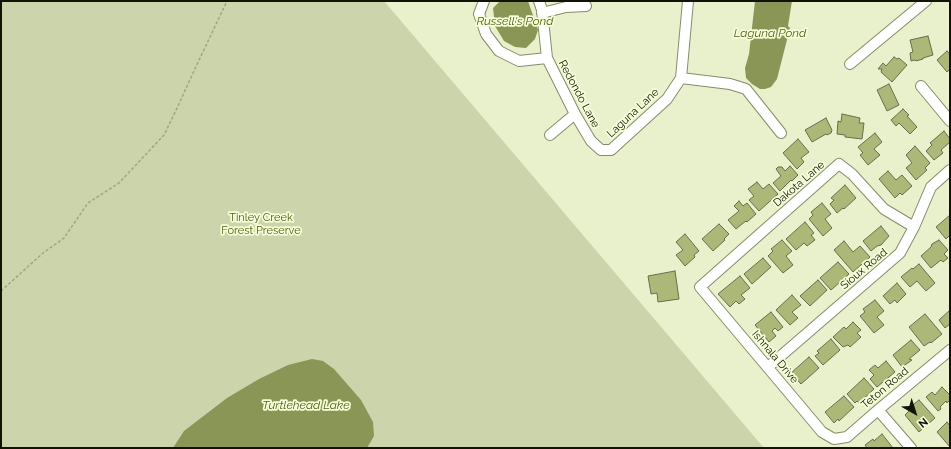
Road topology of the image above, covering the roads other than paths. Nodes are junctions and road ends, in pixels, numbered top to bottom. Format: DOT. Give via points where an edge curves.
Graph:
graph roads {
  1 [pos="484,1"];
  2 [pos="539,1"];
  3 [pos="688,1"];
  4 [pos="926,1"];
  5 [pos="586,6"];
  6 [pos="542,13"];
  7 [pos="547,58"];
  8 [pos="850,64"];
  9 [pos="681,78"];
  10 [pos="921,86"];
  11 [pos="575,114"];
  12 [pos="950,121"];
  13 [pos="781,133"];
  14 [pos="550,135"];
  15 [pos="611,150"];
  16 [pos="950,170"];
  17 [pos="914,227"];
  18 [pos="700,287"];
  19 [pos="950,350"];
  20 [pos="768,367"];
  21 [pos="878,410"];
  22 [pos="834,439"];
  23 [pos="911,448"];
  1 -- 7 [label="street, Redondo Lane" via="479,14 486,34 499,51 519,61"];
  2 -- 6 [label="street, Redondo Lane"];
  3 -- 9 [label="street, Laguna Lane"];
  4 -- 8 [label="street"];
  5 -- 6 [label="street" via="566,7"];
  6 -- 7 [label="street, Redondo Lane"];
  7 -- 11 [label="street, Redondo Lane"];
  9 -- 13 [label="street" via="730,84 746,89"];
  9 -- 15 [label="street, Laguna Lane" via="667,99"];
  10 -- 12 [label="street"];
  11 -- 14 [label="street"];
  11 -- 15 [label="street, Redondo Lane" via="591,141 601,150"];
  16 -- 17 [label="street, Sioux Road" via="931,187"];
  17 -- 18 [label="street, Dakota Lane" via="884,209 852,174 839,164"];
  17 -- 20 [label="street, Sioux Road" via="900,253"];
  18 -- 20 [label="street, Ishnala Drive"];
  19 -- 21 [label="street, Teton Road"];
  20 -- 22 [label="street, Ishnala Drive" via="822,432"];
  21 -- 22 [label="street, Teton Road" via="847,437"];
  21 -- 23 [label="street"];
}
